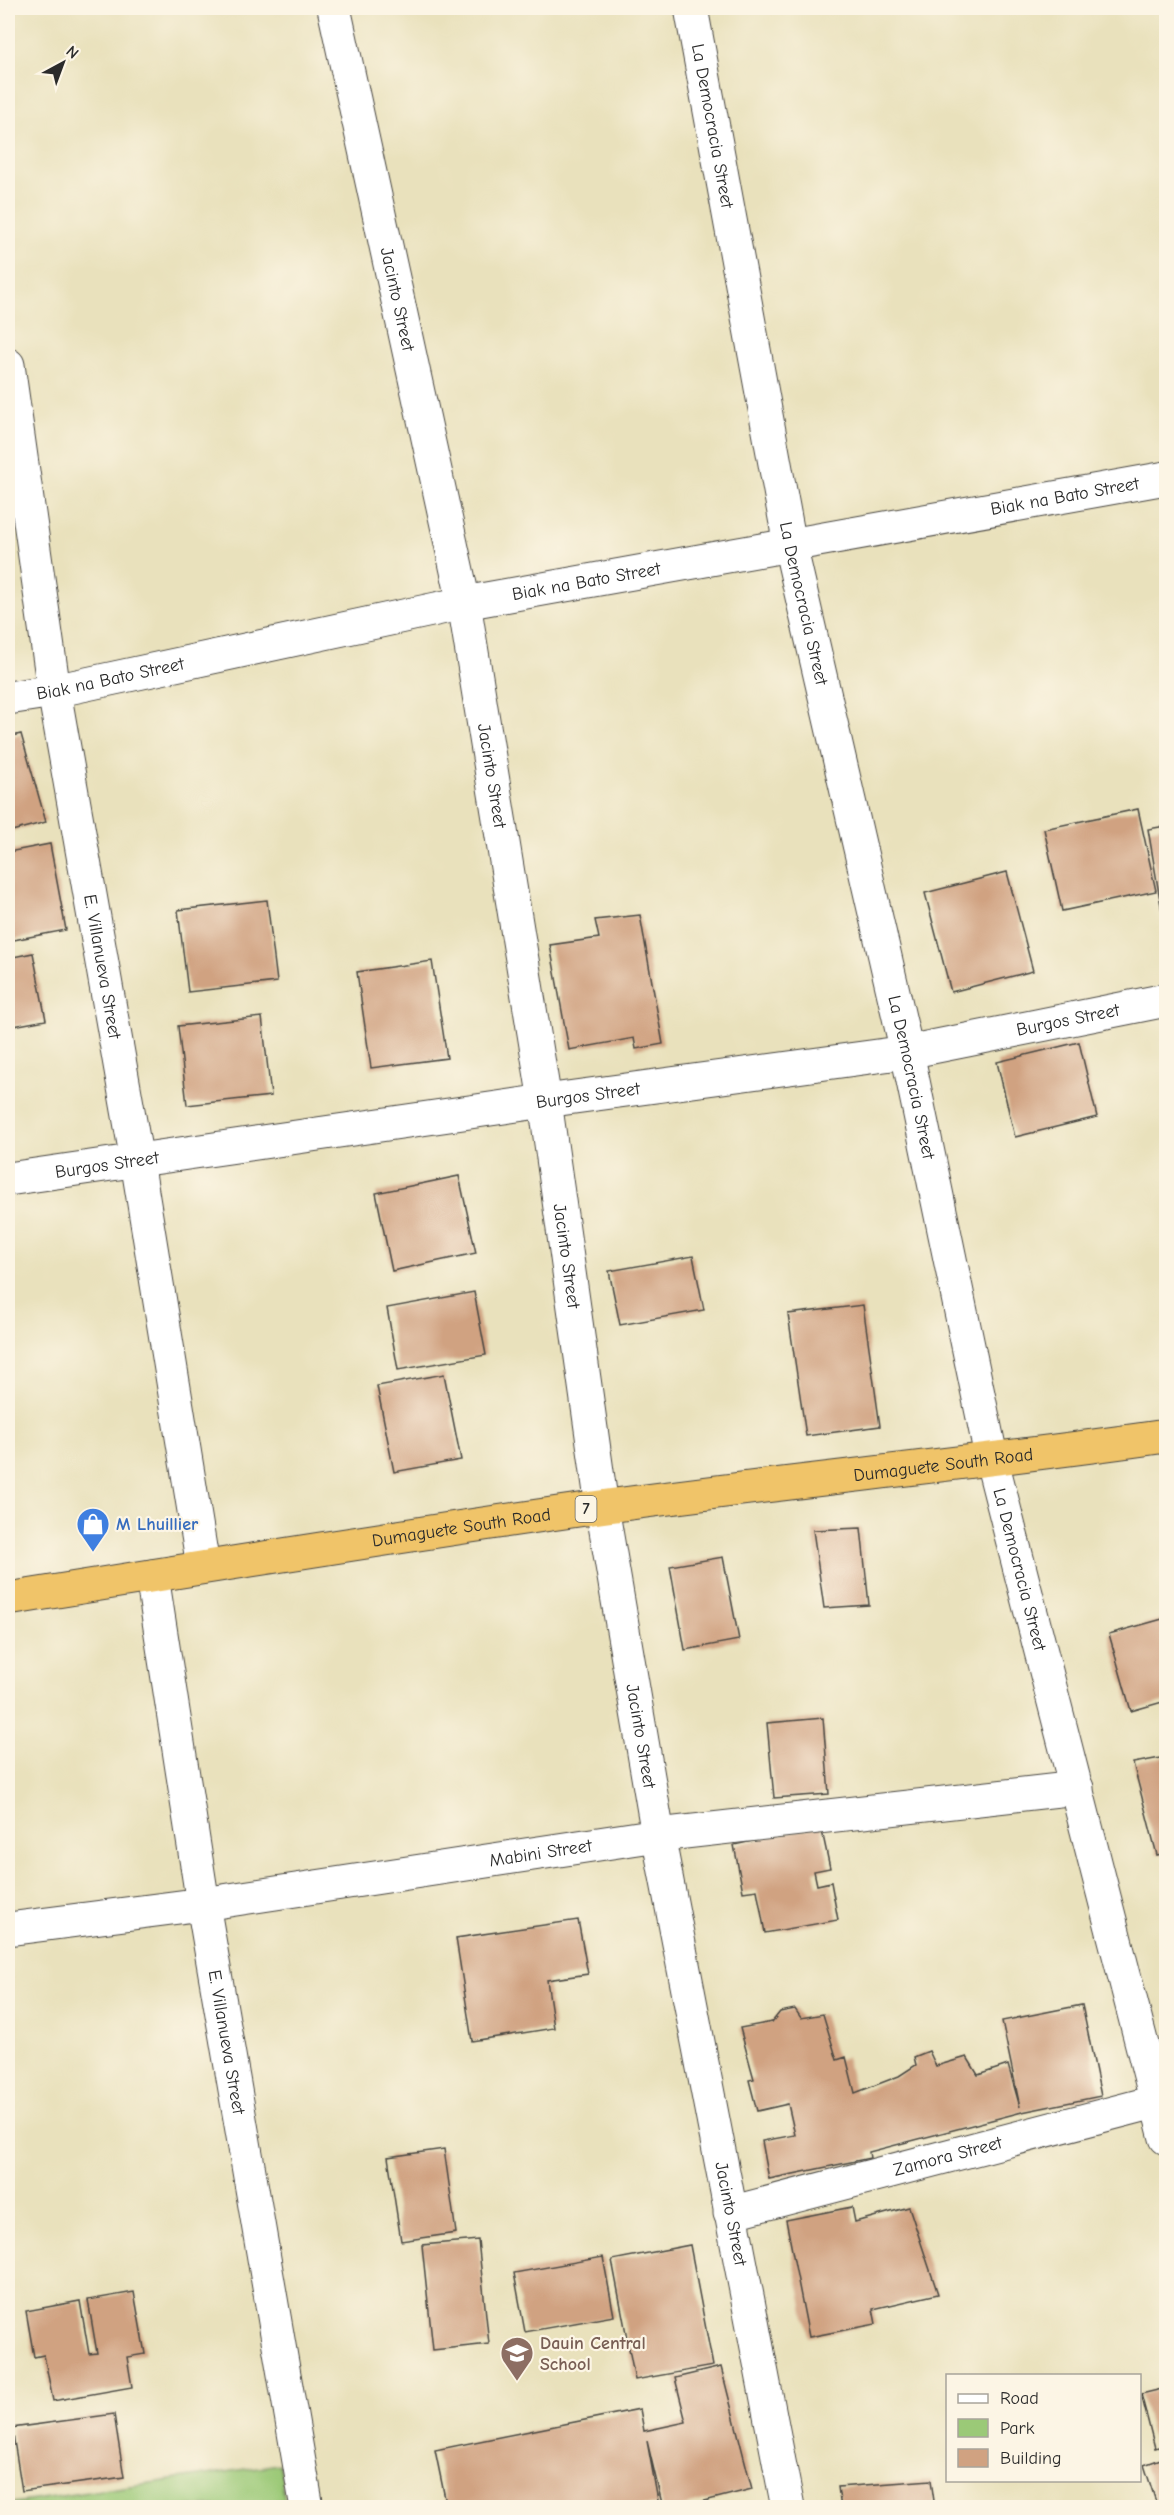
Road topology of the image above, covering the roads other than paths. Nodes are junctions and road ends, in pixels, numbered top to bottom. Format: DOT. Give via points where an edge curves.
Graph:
graph roads {
  1 [pos="334,8"];
  2 [pos="691,8"];
  3 [pos="8,365"];
  4 [pos="1167,478"];
  5 [pos="790,545"];
  6 [pos="464,603"];
  7 [pos="54,691"];
  8 [pos="8,698"];
  9 [pos="1167,1000"];
  10 [pos="907,1052"];
  11 [pos="545,1101"];
  12 [pos="137,1161"];
  13 [pos="8,1179"];
  14 [pos="1167,1436"];
  15 [pos="993,1461"];
  16 [pos="602,1507"];
  17 [pos="203,1566"];
  18 [pos="152,1576"];
  19 [pos="8,1599"];
  20 [pos="1077,1788"];
  21 [pos="658,1835"];
  22 [pos="202,1904"];
  23 [pos="8,1929"];
  24 [pos="1162,2100"];
  25 [pos="1167,2138"];
  26 [pos="730,2213"];
  27 [pos="307,2508"];
  28 [pos="788,2508"];
  1 -- 6 [label="street, Jacinto Street"];
  2 -- 5 [label="street, La Democracia Street"];
  3 -- 7 [label="street, E. Villanueva Street"];
  4 -- 5 [label="street, Biak na Bato Street"];
  5 -- 6 [label="street, Biak na Bato Street"];
  5 -- 10 [label="street, La Democracia Street"];
  6 -- 7 [label="street, Biak na Bato Street"];
  6 -- 11 [label="street, Jacinto Street"];
  7 -- 8 [label="street, Biak na Bato Street"];
  7 -- 12 [label="street, E. Villanueva Street"];
  9 -- 10 [label="street, Burgos Street"];
  10 -- 11 [label="street, Burgos Street"];
  10 -- 15 [label="street, La Democracia Street"];
  11 -- 12 [label="street, Burgos Street"];
  11 -- 16 [label="street, Jacinto Street"];
  12 -- 13 [label="street, Burgos Street"];
  12 -- 17 [label="street, E. Villanueva Street"];
  14 -- 15 [label="highway, Dumaguete South Road / 7"];
  15 -- 16 [label="highway, Dumaguete South Road / 7"];
  15 -- 20 [label="street, La Democracia Street"];
  16 -- 17 [label="highway, Dumaguete South Road / 7"];
  16 -- 21 [label="street, Jacinto Street"];
  17 -- 18 [label="highway, Dumaguete South Road / 7"];
  18 -- 19 [label="highway, Dumaguete South Road / 7"];
  18 -- 22 [label="street, E. Villanueva Street"];
  20 -- 21 [label="street, Mabini Street"];
  20 -- 24 [label="street, La Democracia Street"];
  21 -- 22 [label="street, Mabini Street"];
  21 -- 26 [label="street, Jacinto Street"];
  22 -- 23 [label="street, Mabini Street"];
  22 -- 27 [label="street, E. Villanueva Street"];
  24 -- 25 [label="street, La Democracia Street"];
  24 -- 26 [label="street, Zamora Street"];
  26 -- 28 [label="street, Jacinto Street"];
}
